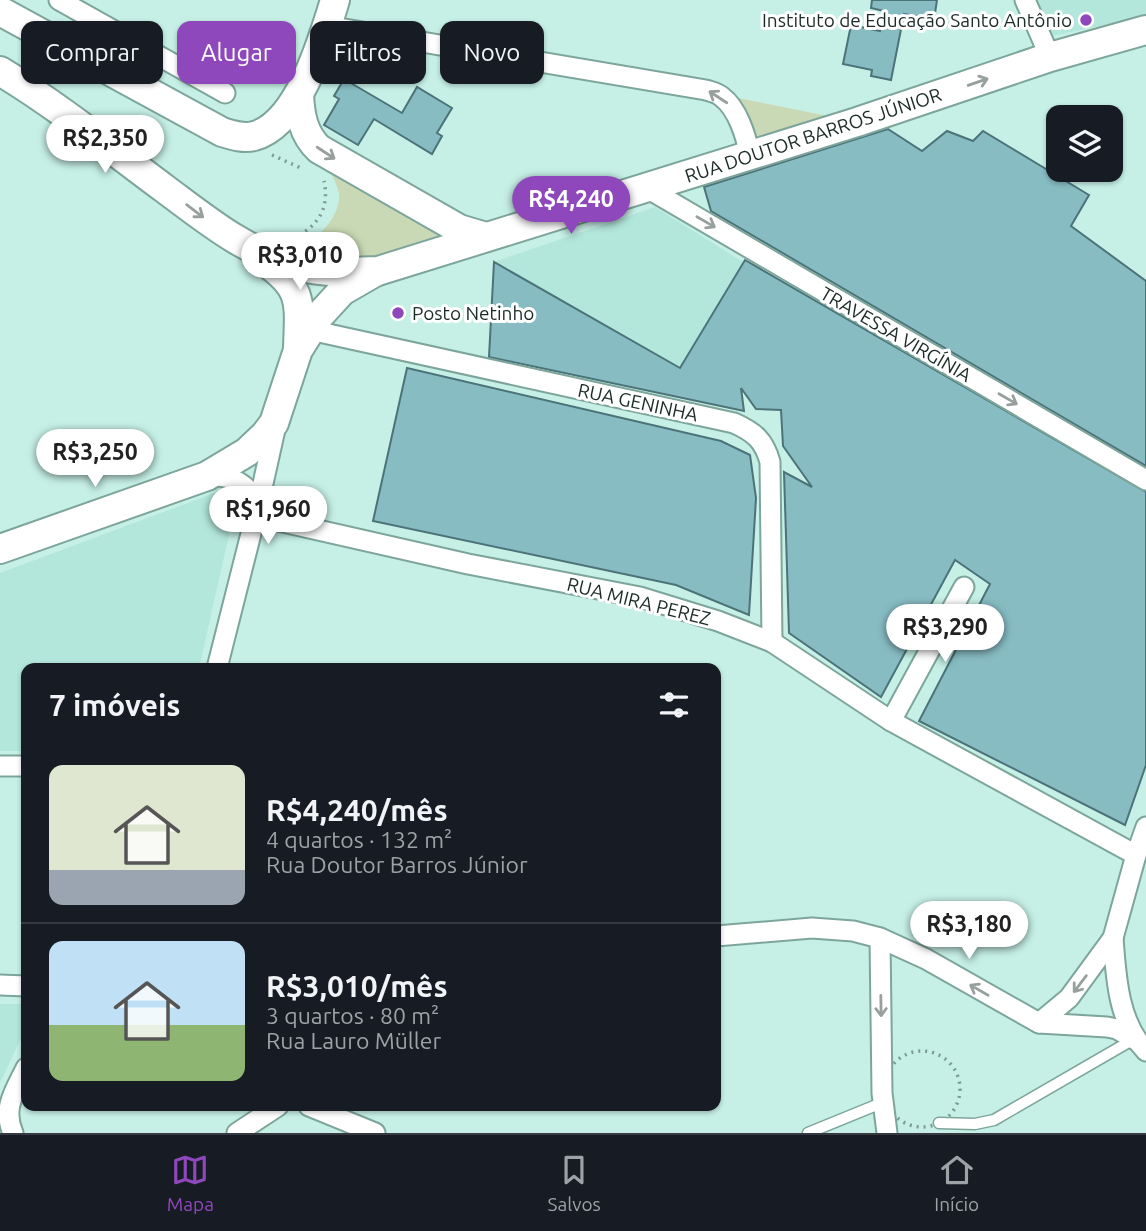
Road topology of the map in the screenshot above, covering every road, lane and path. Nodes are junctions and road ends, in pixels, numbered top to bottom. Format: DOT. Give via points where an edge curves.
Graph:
graph roads {
  1 [pos="59,0"];
  2 [pos="1025,0"];
  3 [pos="0,11"];
  4 [pos="331,13"];
  5 [pos="1146,30"];
  6 [pos="1050,57"];
  7 [pos="0,71"];
  8 [pos="225,93"];
  9 [pos="299,94"];
  10 [pos="749,155"];
  11 [pos="323,177"];
  12 [pos="647,188"];
  13 [pos="486,237"];
  14 [pos="288,240"];
  15 [pos="236,242"];
  16 [pos="378,271"];
  17 [pos="304,340"];
  18 [pos="278,415"];
  19 [pos="207,475"];
  20 [pos="1146,480"];
  21 [pos="257,511"];
  22 [pos="0,549"];
  23 [pos="964,587"];
  24 [pos="772,642"];
  25 [pos="218,663"];
  26 [pos="891,721"];
  27 [pos="0,766"];
  28 [pos="21,766"];
  29 [pos="1146,827"];
  30 [pos="1136,855"];
  31 [pos="721,936"];
  32 [pos="880,938"];
  33 [pos="1114,939"];
  34 [pos="0,985"];
  35 [pos="21,986"];
  36 [pos="1039,1023"];
  37 [pos="1140,1045"];
  38 [pos="21,1078"];
  39 [pos="883,1098"];
  40 [pos="270,1111"];
  41 [pos="321,1111"];
  42 [pos="939,1123"];
  43 [pos="13,1133"];
  44 [pos="237,1133"];
  45 [pos="374,1133"];
  46 [pos="808,1133"];
  47 [pos="887,1133"];
  1 -- 8 [label="street"];
  2 -- 6 [label="street"];
  3 -- 9 [label="main road" via="219,130 245,136 261,133 282,117"];
  4 -- 9 [label="main road"];
  10 -- 4 [label="street, one-way" via="743,133 719,94"];
  5 -- 6 [label="main road, RUA DOUTOR BARROS JÚNIOR"];
  10 -- 6 [label="main road, RUA DOUTOR BARROS JÚNIOR, one-way"];
  7 -- 15 [label="main road, RUA DOUTOR BARROS JÚNIOR, one-way"];
  9 -- 13 [label="main road, one-way" via="303,126 319,149 459,229"];
  10 -- 12 [label="main road, RUA DOUTOR BARROS JÚNIOR"];
  11 -- 14 [label="path" via="326,198 320,216 308,230"];
  12 -- 13 [label="main road, RUA DOUTOR BARROS JÚNIOR"];
  12 -- 20 [label="street, TRAVESSA VIRGÍNIA, one-way"];
  13 -- 16 [label="main road, RUA DOUTOR BARROS JÚNIOR"];
  15 -- 16 [label="main road, RUA DOUTOR BARROS JÚNIOR" via="302,267"];
  15 -- 17 [label="main road" via="290,283 299,303"];
  16 -- 17 [label="main road" via="342,290"];
  17 -- 18 [label="main road"];
  17 -- 24 [label="street, RUA GENINHA" via="734,423 750,430 760,438 770,462"];
  18 -- 19 [label="main road" via="253,448"];
  18 -- 21 [label="street"];
  19 -- 21 [label="street" via="236,480 250,492"];
  19 -- 22 [label="main road"];
  21 -- 24 [label="street, RUA MIRA PEREZ" via="468,564 640,597"];
  21 -- 25 [label="street"];
  23 -- 26 [label="street"];
  24 -- 26 [label="street, RUA MIRA PEREZ"];
  26 -- 30 [label="street, RUA MIRA PEREZ"];
  27 -- 28 [label="street"];
  29 -- 30 [label="street"];
  30 -- 33 [label="street"];
  31 -- 32 [label="street" via="834,928"];
  36 -- 32 [label="street, one-way"];
  32 -- 39 [label="street, one-way"];
  33 -- 36 [label="street, one-way" via="1069,998"];
  33 -- 37 [label="street" via="1123,1009"];
  34 -- 35 [label="street"];
  36 -- 37 [label="street" via="1117,1029"];
  37 -- 42 [label="lane" via="994,1120"];
  38 -- 43 [label="street" via="9,1103"];
  39 -- 42 [label="path" via="895,1117 906,1124 919,1128"];
  39 -- 42 [label="path" via="888,1070 895,1060 917,1050 941,1055 957,1073 960,1085 954,1111"];
  39 -- 46 [label="lane"];
  39 -- 47 [label="street"];
  40 -- 44 [label="street"];
  41 -- 45 [label="street"];
}
